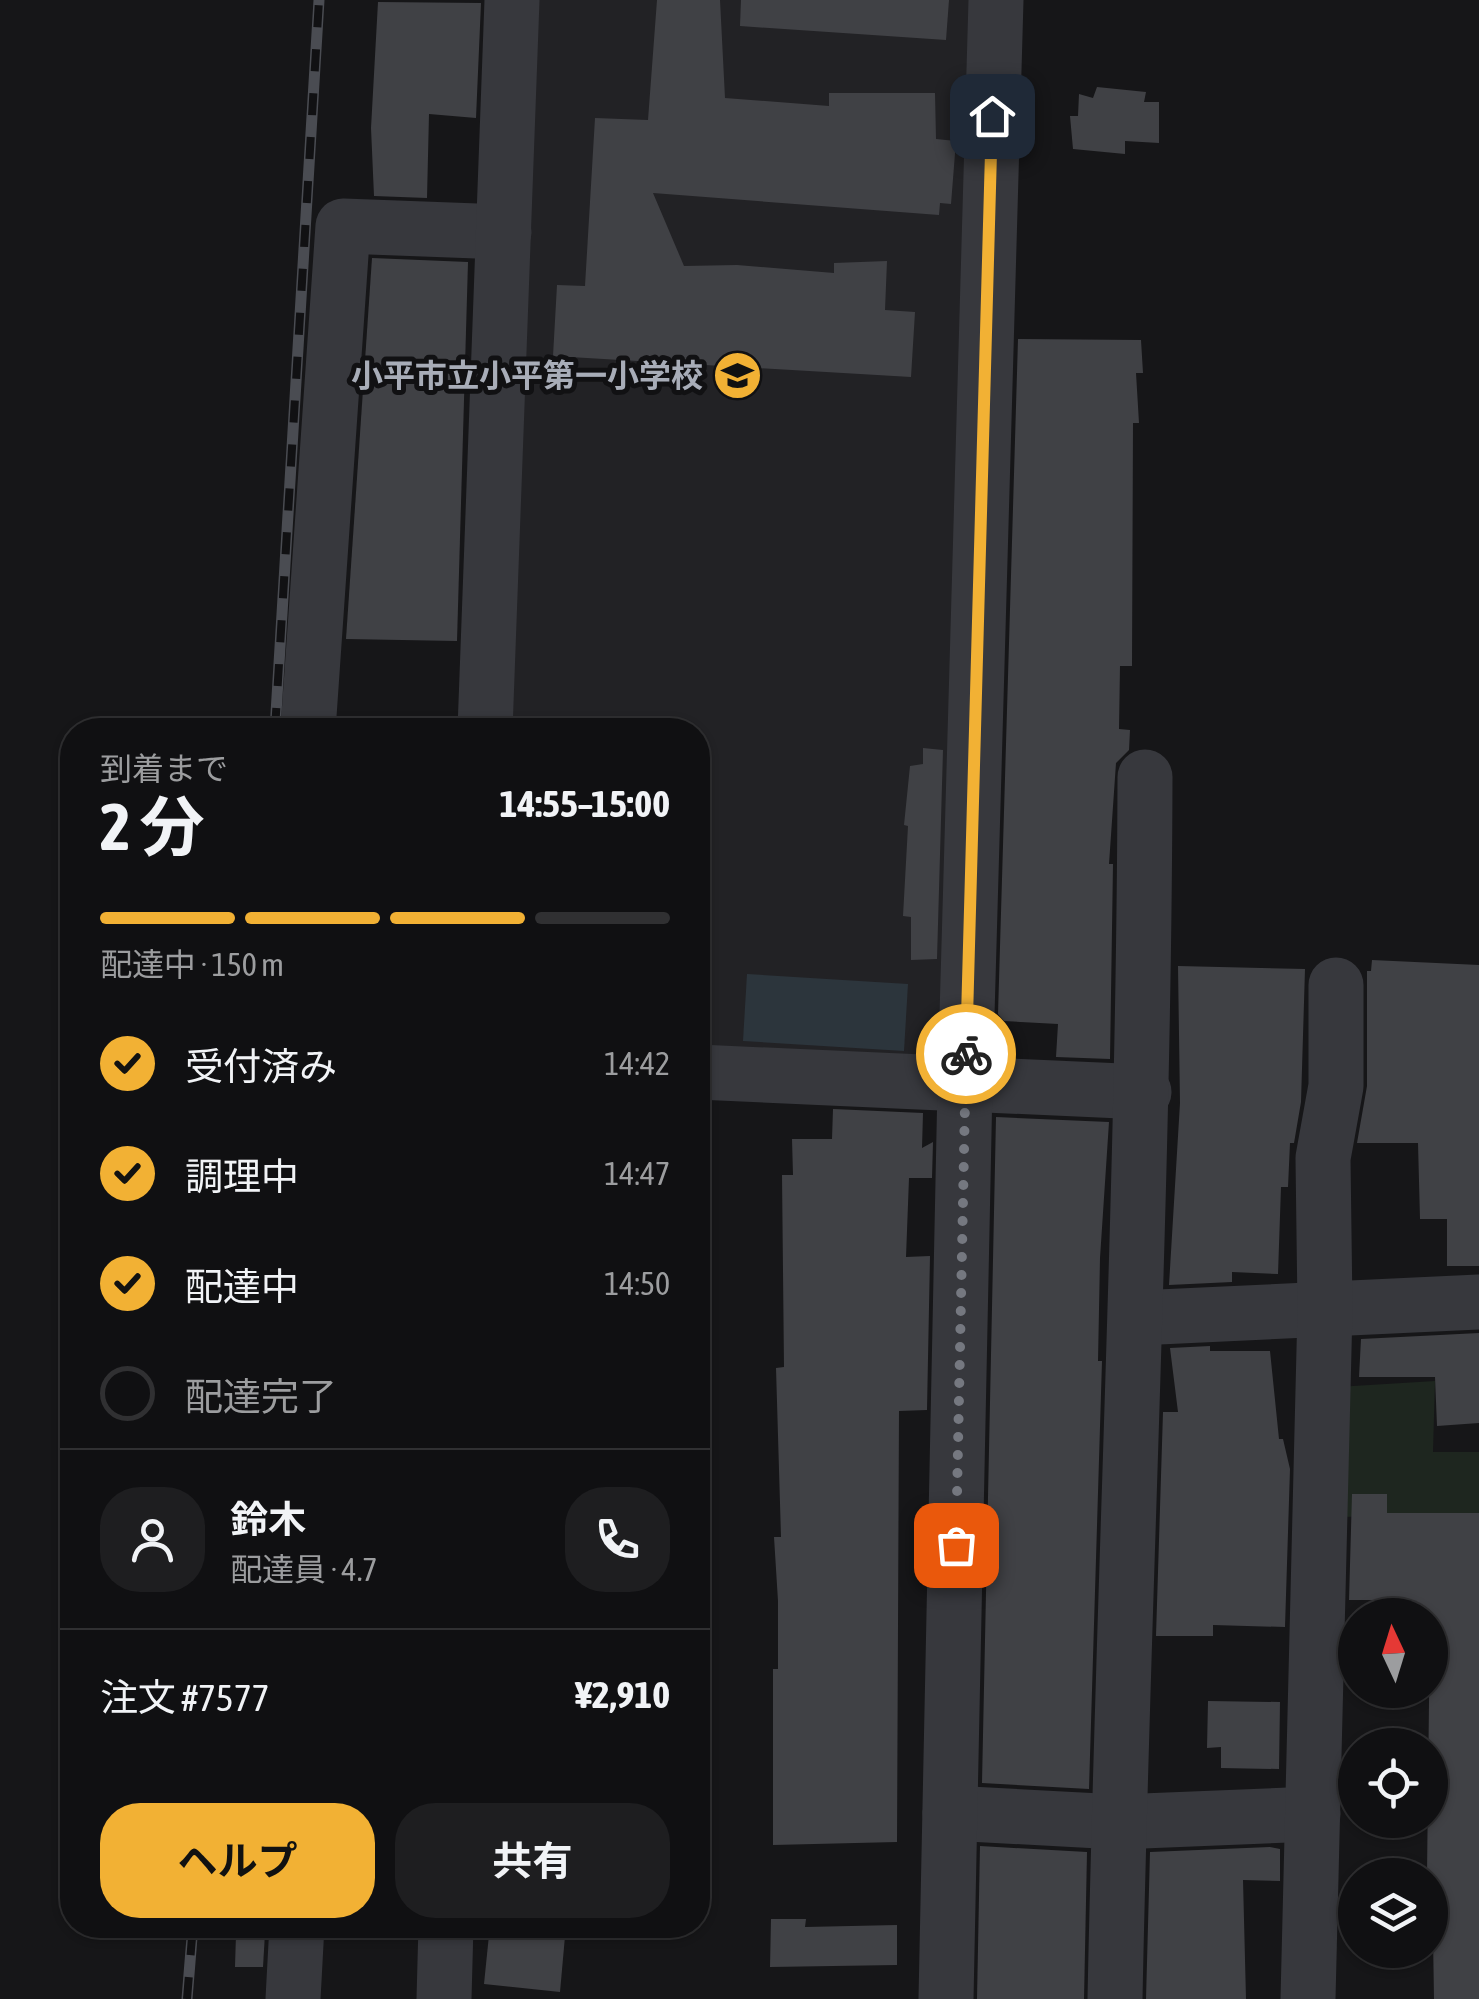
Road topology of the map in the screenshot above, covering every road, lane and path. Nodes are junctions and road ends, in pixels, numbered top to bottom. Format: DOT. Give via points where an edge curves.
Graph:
graph roads {
  1 [pos="512,0"];
  2 [pos="996,0"];
  3 [pos="504,232"];
  4 [pos="309,718"];
  5 [pos="485,718"];
  6 [pos="1145,777"];
  7 [pos="1336,985"];
  8 [pos="710,1073"];
  9 [pos="965,1085"];
  10 [pos="1144,1092"];
  11 [pos="1479,1302"];
  12 [pos="1324,1309"];
  13 [pos="1138,1318"];
  14 [pos="950,1813"];
  15 [pos="1312,1814"];
  16 [pos="1118,1822"];
  17 [pos="296,1938"];
  18 [pos="446,1938"];
  19 [pos="294,1999"];
  20 [pos="444,1999"];
  21 [pos="946,1999"];
  22 [pos="1115,1999"];
  23 [pos="1308,1999"];
  1 -- 3 [label="street"];
  2 -- 9 [label="street"];
  3 -- 4 [label="street" via="343,226"];
  3 -- 5 [label="street"];
  6 -- 10 [label="street"];
  7 -- 12 [label="street" via="1336,1086 1322,1158"];
  8 -- 9 [label="street"];
  9 -- 10 [label="street"];
  9 -- 14 [label="street"];
  10 -- 13 [label="street"];
  11 -- 12 [label="street"];
  12 -- 13 [label="street"];
  12 -- 15 [label="street"];
  13 -- 16 [label="street"];
  14 -- 16 [label="street"];
  14 -- 21 [label="street"];
  15 -- 16 [label="street"];
  15 -- 23 [label="street"];
  16 -- 22 [label="street"];
  17 -- 19 [label="street"];
  18 -- 20 [label="street"];
}
